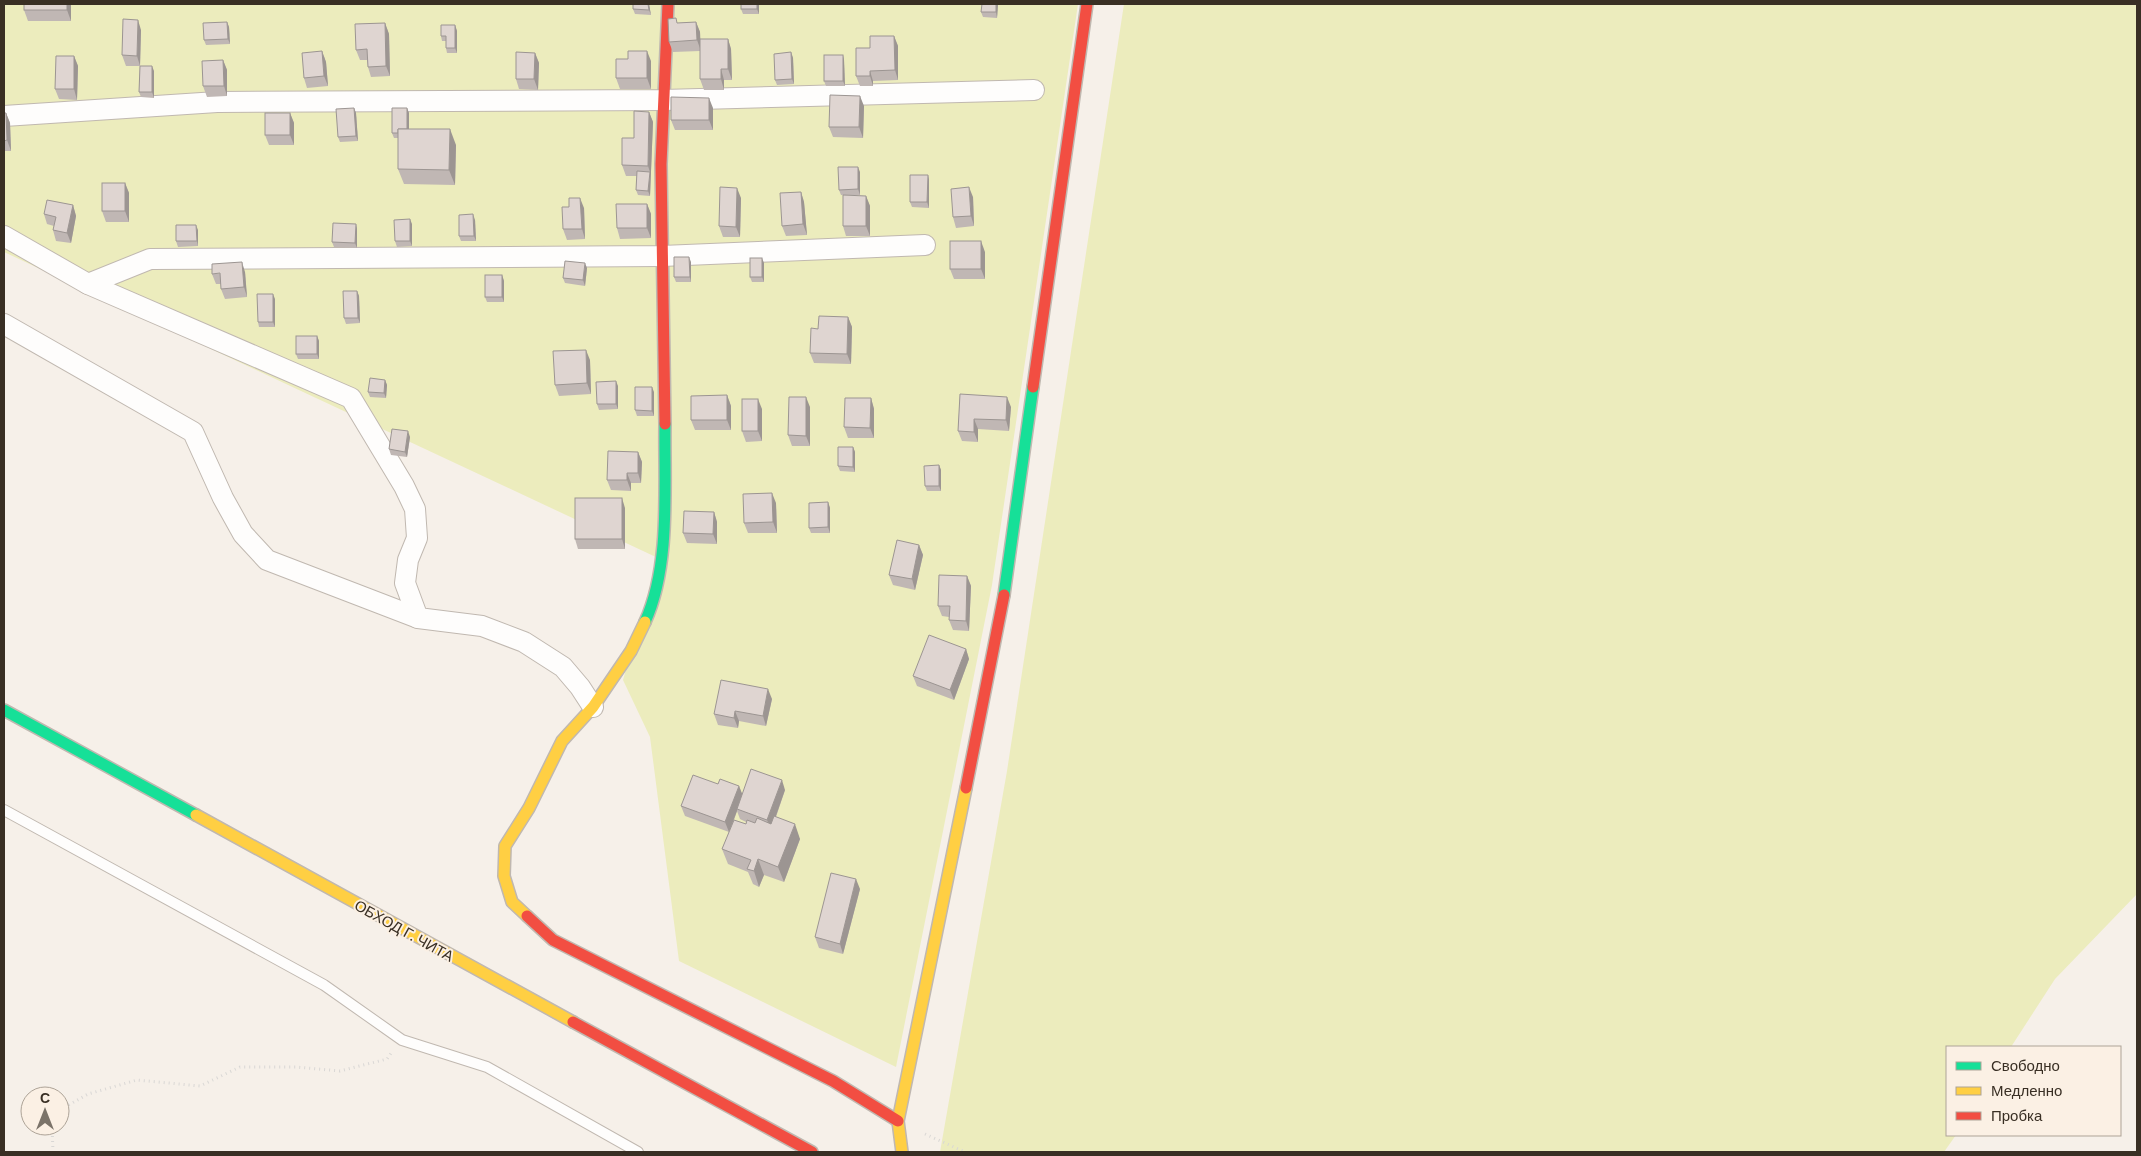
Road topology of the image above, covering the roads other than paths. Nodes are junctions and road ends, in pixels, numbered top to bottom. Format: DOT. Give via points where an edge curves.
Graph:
graph roads {
  1 [pos="668,4"];
  2 [pos="1087,4"];
  3 [pos="1034,90"];
  4 [pos="663,100"];
  5 [pos="4,116"];
  6 [pos="4,236"];
  7 [pos="925,245"];
  8 [pos="662,256"];
  9 [pos="88,284"];
  10 [pos="4,324"];
  11 [pos="418,618"];
  12 [pos="594,707"];
  13 [pos="4,710"];
  14 [pos="4,810"];
  15 [pos="898,1121"];
  16 [pos="809,1151"];
  17 [pos="638,1152"];
  18 [pos="902,1152"];
  1 -- 4 [label="main road"];
  2 -- 15 [label="main road" via="1002,610"];
  3 -- 4 [label="street"];
  4 -- 5 [label="street" via="217,102"];
  4 -- 8 [label="main road"];
  6 -- 9 [label="street"];
  7 -- 8 [label="street"];
  8 -- 9 [label="street" via="150,259"];
  8 -- 12 [label="main road" via="663,541 654,602 631,651"];
  9 -- 11 [label="street" via="350,398 415,509 416,538 408,560 405,583"];
  10 -- 11 [label="street" via="193,432 243,534 267,560"];
  11 -- 12 [label="street" via="482,626 524,642 562,667"];
  12 -- 15 [label="main road" via="562,741 529,808 505,846 504,876 512,902 554,940 833,1081"];
  13 -- 16 [label="main road, ОБХОД Г. ЧИТА"];
  14 -- 17 [label="lane" via="324,984 402,1040 487,1067"];
  15 -- 18 [label="main road"];
}
